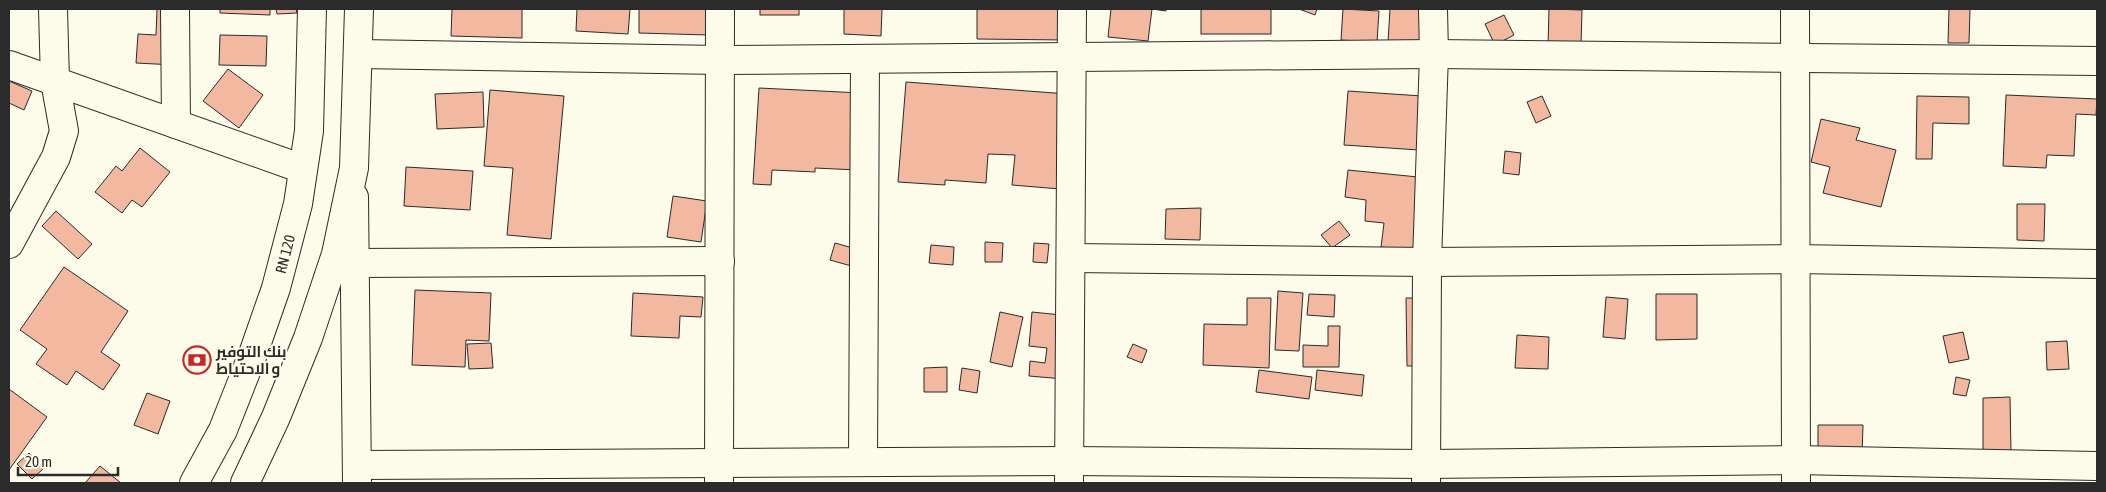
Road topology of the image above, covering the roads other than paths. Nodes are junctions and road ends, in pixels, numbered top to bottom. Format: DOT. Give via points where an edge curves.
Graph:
graph roads {
  1 [pos="53,9"];
  2 [pos="175,9"];
  3 [pos="312,9"];
  4 [pos="360,9"];
  5 [pos="720,9"];
  6 [pos="1072,9"];
  7 [pos="1433,9"];
  8 [pos="1795,9"];
  9 [pos="359,54"];
  10 [pos="1434,54"];
  11 [pos="1071,58"];
  12 [pos="1795,58"];
  13 [pos="865,59"];
  14 [pos="720,60"];
  15 [pos="2097,61"];
  16 [pos="9,65"];
  17 [pos="55,81"];
  18 [pos="176,124"];
  19 [pos="354,168"];
  20 [pos="304,169"];
  21 [pos="9,244"];
  22 [pos="1071,258"];
  23 [pos="1796,259"];
  24 [pos="720,261"];
  25 [pos="1427,262"];
  26 [pos="354,263"];
  27 [pos="2097,264"];
  28 [pos="863,462"];
  29 [pos="2097,466"];
  30 [pos="1795,471"];
  31 [pos="1070,472"];
  32 [pos="719,473"];
  33 [pos="357,474"];
  34 [pos="1426,474"];
  35 [pos="194,483"];
  36 [pos="245,483"];
  1 -- 17 [label="street"];
  2 -- 18 [label="street"];
  3 -- 20 [label="street, RN 120" via="310,132"];
  4 -- 9 [label="street"];
  5 -- 14 [label="street"];
  6 -- 11 [label="street"];
  7 -- 10 [label="street"];
  8 -- 12 [label="street"];
  9 -- 14 [label="street"];
  9 -- 19 [label="street"];
  10 -- 11 [label="street"];
  10 -- 12 [label="street"];
  10 -- 25 [label="street"];
  11 -- 13 [label="street"];
  11 -- 22 [label="street"];
  12 -- 15 [label="street"];
  12 -- 23 [label="street"];
  13 -- 14 [label="street"];
  13 -- 28 [label="street"];
  14 -- 24 [label="street"];
  16 -- 17 [label="street"];
  17 -- 18 [label="street"];
  17 -- 21 [label="street" via="64,131 56,157"];
  18 -- 20 [label="street"];
  19 -- 26 [label="street"];
  19 -- 36 [label="street" via="336,254 308,338"];
  20 -- 35 [label="street, RN 120" via="276,288 253,354 223,430"];
  22 -- 25 [label="street"];
  22 -- 31 [label="street"];
  23 -- 25 [label="street"];
  23 -- 27 [label="street"];
  23 -- 30 [label="street"];
  24 -- 26 [label="street"];
  24 -- 32 [label="street"];
  25 -- 34 [label="street"];
  26 -- 33 [label="street"];
  28 -- 31 [label="street"];
  28 -- 32 [label="street"];
  29 -- 30 [label="street"];
  30 -- 34 [label="street"];
  31 -- 34 [label="street"];
  32 -- 33 [label="street"];
}
